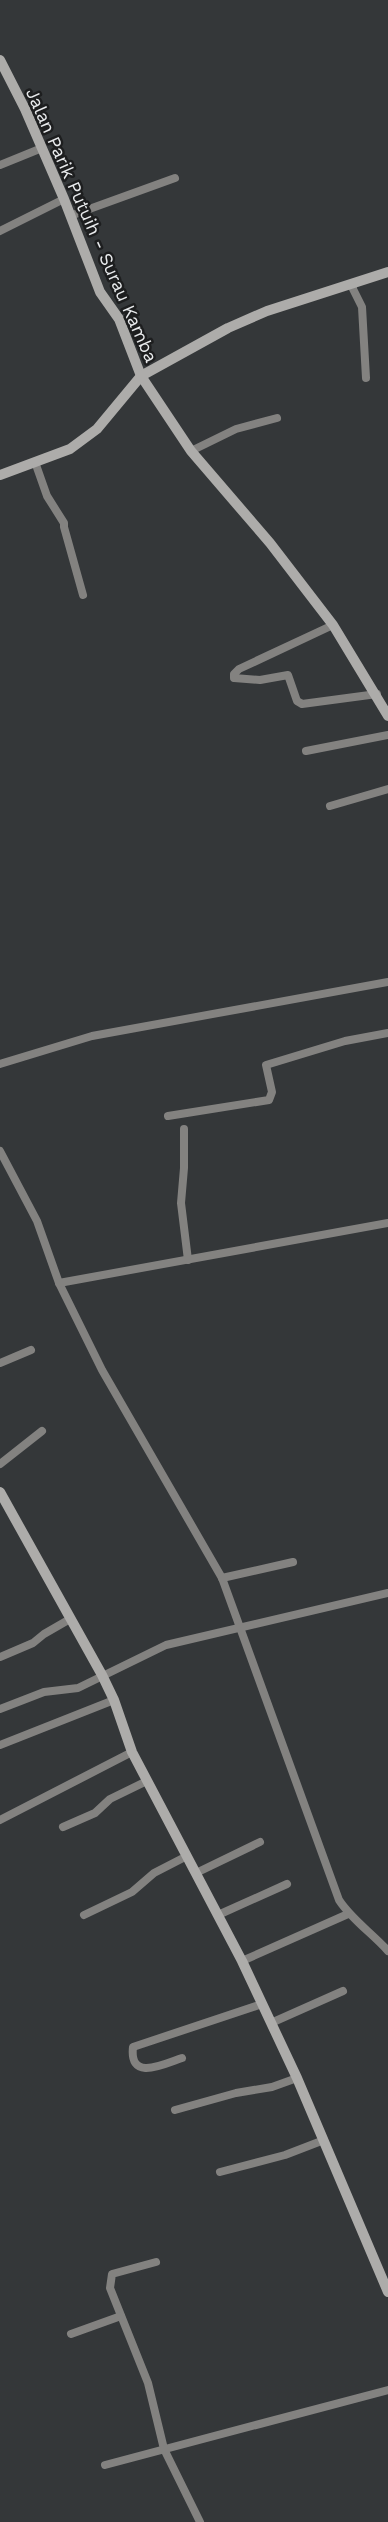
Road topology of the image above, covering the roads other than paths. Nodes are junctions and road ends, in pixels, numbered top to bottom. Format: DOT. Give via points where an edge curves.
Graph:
graph roads {
  1 [pos="0,60"];
  2 [pos="42,148"];
  3 [pos="0,165"];
  4 [pos="175,178"];
  5 [pos="64,199"];
  6 [pos="70,216"];
  7 [pos="0,231"];
  8 [pos="388,272"];
  9 [pos="353,284"];
  10 [pos="141,376"];
  11 [pos="366,378"];
  12 [pos="277,418"];
  13 [pos="191,450"];
  14 [pos="35,462"];
  15 [pos="0,475"];
  16 [pos="83,595"];
  17 [pos="332,625"];
  18 [pos="377,694"];
  19 [pos="388,716"];
  20 [pos="388,735"];
  21 [pos="306,751"];
  22 [pos="388,789"];
  23 [pos="330,806"];
  24 [pos="388,982"];
  25 [pos="388,1033"];
  26 [pos="0,1064"];
  27 [pos="168,1116"];
  28 [pos="184,1129"];
  29 [pos="0,1151"];
  30 [pos="388,1223"];
  31 [pos="188,1260"];
  32 [pos="59,1283"];
  33 [pos="32,1350"];
  34 [pos="0,1363"];
  35 [pos="42,1431"];
  36 [pos="0,1464"];
  37 [pos="0,1492"];
  38 [pos="292,1562"];
  39 [pos="222,1578"];
  40 [pos="388,1592"];
  41 [pos="70,1619"];
  42 [pos="242,1628"];
  43 [pos="0,1657"];
  44 [pos="102,1675"];
  45 [pos="114,1700"];
  46 [pos="0,1710"];
  47 [pos="0,1745"];
  48 [pos="132,1752"];
  49 [pos="146,1781"];
  50 [pos="0,1820"];
  51 [pos="63,1827"];
  52 [pos="260,1842"];
  53 [pos="187,1856"];
  54 [pos="196,1873"];
  55 [pos="286,1884"];
  56 [pos="348,1914"];
  57 [pos="84,1915"];
  58 [pos="218,1915"];
  59 [pos="388,1950"];
  60 [pos="242,1961"];
  61 [pos="343,1991"];
  62 [pos="262,2004"];
  63 [pos="271,2023"];
  64 [pos="182,2058"];
  65 [pos="297,2078"];
  66 [pos="175,2110"];
  67 [pos="324,2140"];
  68 [pos="220,2172"];
  69 [pos="156,2262"];
  70 [pos="388,2292"];
  71 [pos="121,2316"];
  72 [pos="71,2334"];
  73 [pos="388,2390"];
  74 [pos="164,2449"];
  75 [pos="105,2465"];
  76 [pos="200,2522"];
  1 -- 2 [label="street, Jalan Parik Putuih - Surau Kamba"];
  2 -- 3 [label="street"];
  2 -- 5 [label="street, Jalan Parik Putuih - Surau Kamba"];
  4 -- 6 [label="street"];
  5 -- 6 [label="street, Jalan Parik Putuih - Surau Kamba"];
  5 -- 7 [label="street"];
  6 -- 10 [label="street, Jalan Parik Putuih - Surau Kamba" via="100,292 118,319"];
  8 -- 9 [label="street"];
  9 -- 10 [label="street" via="267,311 228,328"];
  9 -- 11 [label="street" via="362,307"];
  10 -- 13 [label="street, Jalan Parik Putuih - Surau Kamba"];
  10 -- 14 [label="street" via="84,440"];
  12 -- 13 [label="street" via="236,429"];
  13 -- 17 [label="street, Jalan Parik Putuih - Surau Kamba" via="270,543"];
  14 -- 15 [label="street"];
  14 -- 16 [label="street" via="47,496 64,523"];
  17 -- 18 [label="street, Jalan Parik Putuih - Surau Kamba"];
  17 -- 18 [label="street" via="239,669 234,678 260,680 288,675 297,701 302,704"];
  18 -- 19 [label="street, Jalan Parik Putuih - Surau Kamba"];
  20 -- 21 [label="street"];
  22 -- 23 [label="street"];
  24 -- 26 [label="street" via="92,1036"];
  25 -- 27 [label="street" via="345,1041 266,1065 272,1092 269,1100"];
  28 -- 31 [label="street" via="181,1203"];
  29 -- 32 [label="street" via="37,1221"];
  30 -- 31 [label="street"];
  31 -- 32 [label="street"];
  32 -- 39 [label="street" via="102,1370"];
  33 -- 34 [label="street"];
  35 -- 36 [label="street"];
  37 -- 41 [label="street"];
  38 -- 39 [label="street"];
  39 -- 42 [label="street"];
  40 -- 42 [label="street"];
  41 -- 43 [label="street" via="33,1643"];
  41 -- 44 [label="street"];
  42 -- 44 [label="street" via="166,1645"];
  42 -- 56 [label="street" via="339,1900"];
  44 -- 45 [label="street"];
  44 -- 46 [label="street" via="78,1688 44,1692"];
  45 -- 47 [label="street"];
  45 -- 48 [label="street"];
  48 -- 49 [label="street"];
  48 -- 50 [label="street"];
  49 -- 51 [label="street" via="110,1799 95,1813"];
  49 -- 53 [label="street"];
  52 -- 54 [label="street"];
  53 -- 54 [label="street"];
  53 -- 57 [label="street" via="154,1873 132,1892"];
  54 -- 58 [label="street"];
  55 -- 58 [label="street"];
  56 -- 59 [label="street"];
  56 -- 60 [label="street"];
  58 -- 60 [label="street"];
  60 -- 62 [label="street"];
  61 -- 63 [label="street"];
  62 -- 63 [label="street"];
  62 -- 64 [label="street" via="133,2047 132,2056 138,2066 148,2069"];
  63 -- 65 [label="street"];
  65 -- 66 [label="street"];
  65 -- 67 [label="street"];
  67 -- 68 [label="street" via="285,2155"];
  67 -- 70 [label="street"];
  69 -- 71 [label="street" via="112,2274 110,2288"];
  71 -- 72 [label="street"];
  71 -- 74 [label="street" via="148,2383"];
  73 -- 74 [label="street"];
  74 -- 75 [label="street"];
  74 -- 76 [label="street"];
}
